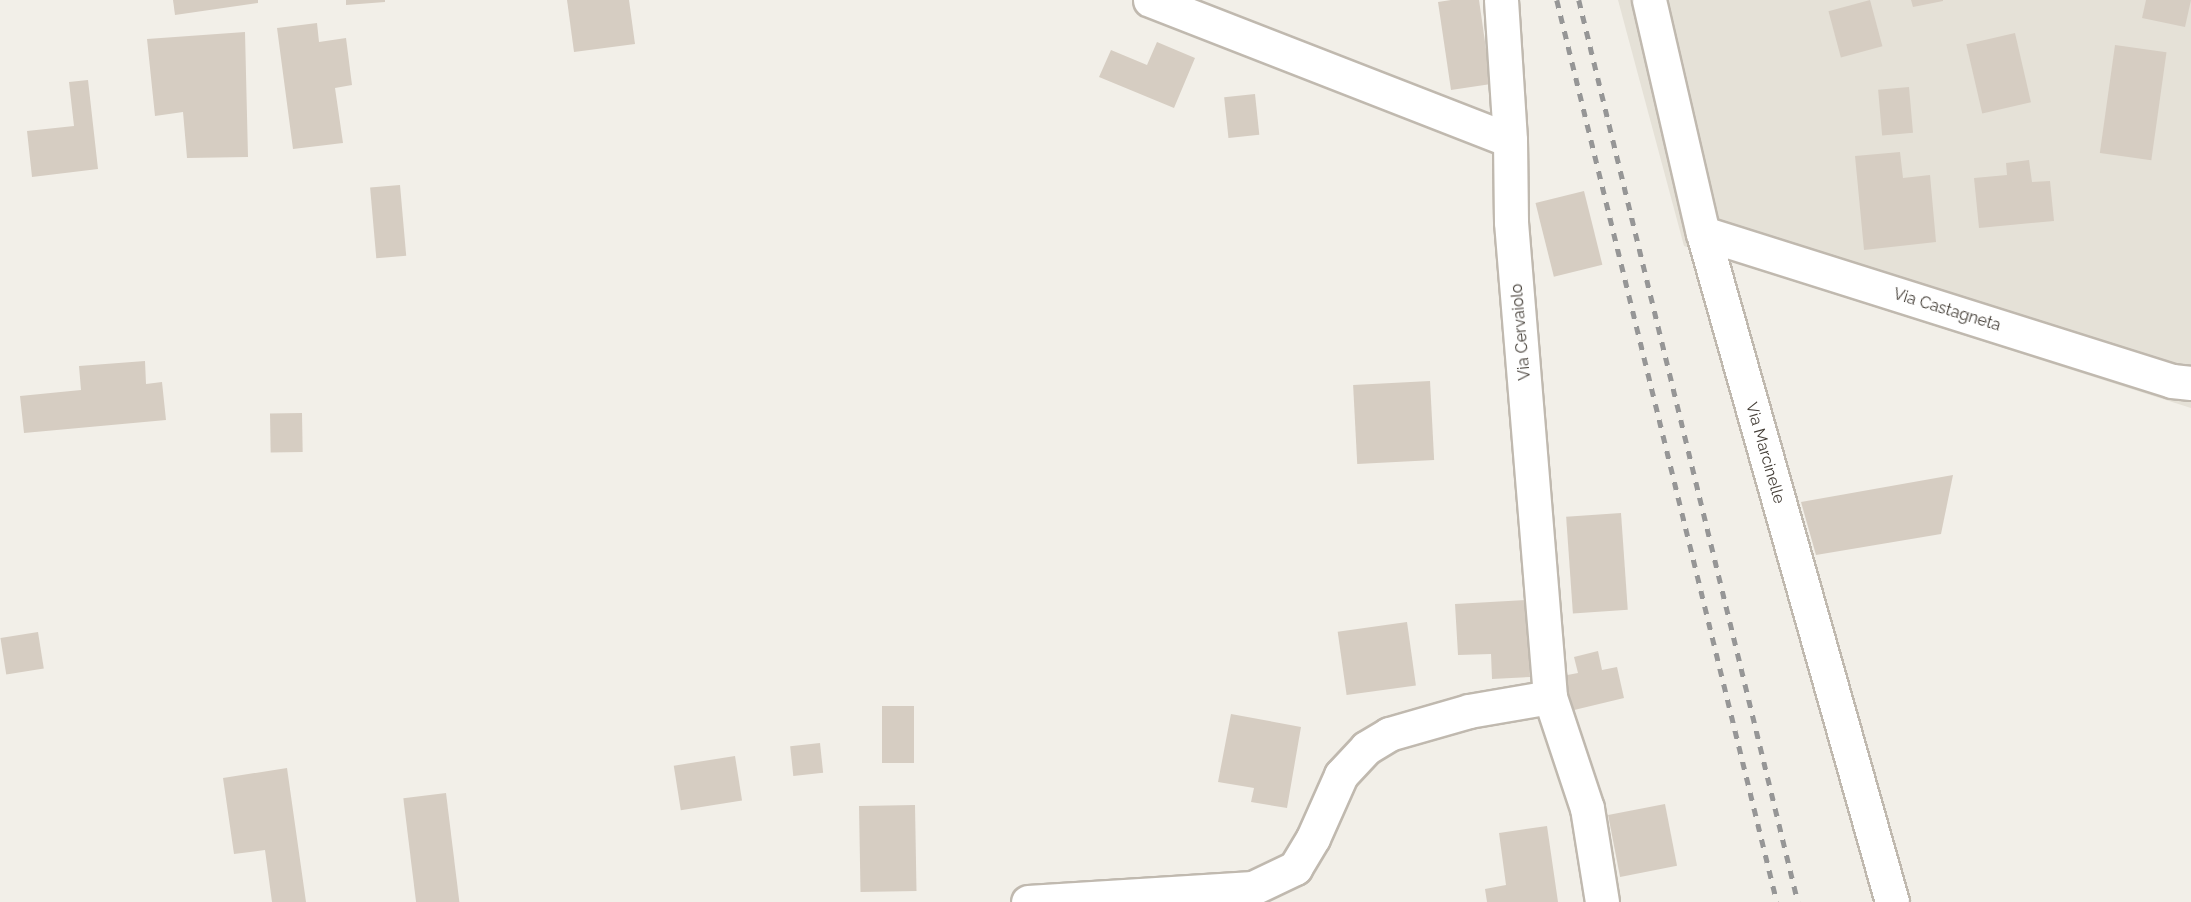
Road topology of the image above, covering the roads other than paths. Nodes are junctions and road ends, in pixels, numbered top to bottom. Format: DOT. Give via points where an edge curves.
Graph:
graph roads {
  1 [pos="1150,0"];
  2 [pos="1501,0"];
  3 [pos="1650,0"];
  4 [pos="1510,140"];
  5 [pos="1703,233"];
  6 [pos="2191,383"];
  7 [pos="1550,697"];
  8 [pos="1028,902"];
  9 [pos="1602,902"];
  10 [pos="1892,902"];
  1 -- 4 [label="street"];
  2 -- 4 [label="street, Via Cervaiolo"];
  3 -- 5 [label="street, Via Marcinelle"];
  4 -- 7 [label="street, Via Cervaiolo" via="1511,222"];
  5 -- 6 [label="street, Via Castagneta" via="2172,381"];
  5 -- 10 [label="street, Via Marcinelle"];
  7 -- 8 [label="street" via="1469,711 1389,734 1366,748 1341,775 1314,838 1295,868 1253,888"];
  7 -- 9 [label="street, Via Cervaiolo" via="1587,808"];
}
